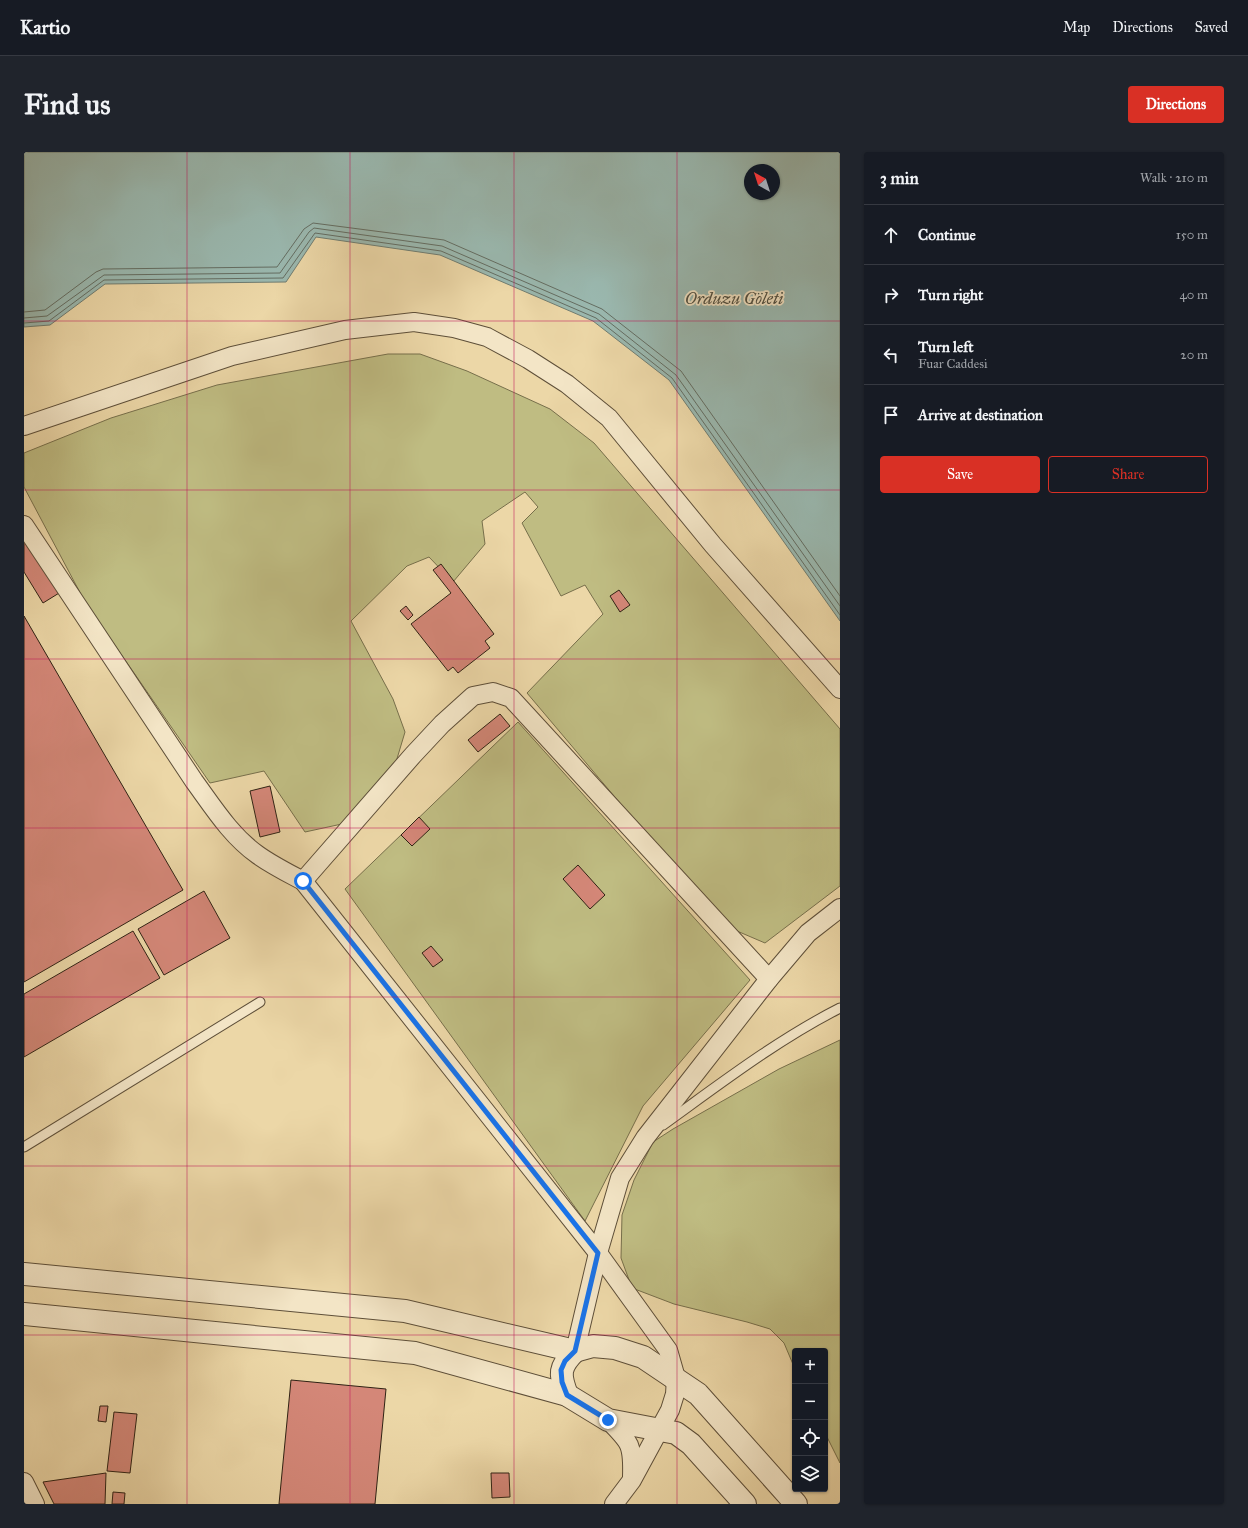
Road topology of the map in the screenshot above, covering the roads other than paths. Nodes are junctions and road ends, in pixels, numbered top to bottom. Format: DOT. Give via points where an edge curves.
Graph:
graph roads {
  1 [pos="24,426"];
  2 [pos="24,525"];
  3 [pos="840,689"];
  4 [pos="303,881"];
  5 [pos="840,908"];
  6 [pos="769,979"];
  7 [pos="260,1002"];
  8 [pos="840,1008"];
  9 [pos="645,1138"];
  10 [pos="24,1147"];
  11 [pos="598,1253"];
  12 [pos="24,1274"];
  13 [pos="24,1314"];
  14 [pos="575,1351"];
  15 [pos="676,1378"];
  16 [pos="567,1395"];
  17 [pos="608,1420"];
  18 [pos="660,1429"];
  19 [pos="632,1480"];
  20 [pos="24,1482"];
  21 [pos="35,1504"];
  22 [pos="614,1504"];
  23 [pos="745,1504"];
  24 [pos="796,1504"];
  1 -- 3 [label="street" via="232,356 345,330 414,322 454,328 487,337 568,384 609,418 713,545"];
  2 -- 4 [label="street" via="189,775 221,818 243,843 258,855"];
  4 -- 6 [label="street" via="442,724 473,696 493,692 511,698"];
  4 -- 11 [label="street"];
  5 -- 6 [label="street" via="808,933"];
  6 -- 9 [label="street"];
  7 -- 10 [label="lane"];
  8 -- 9 [label="lane" via="810,1023 748,1064"];
  9 -- 11 [label="street" via="620,1178"];
  11 -- 14 [label="street"];
  11 -- 15 [label="street" via="668,1350"];
  12 -- 14 [label="street" via="405,1311"];
  13 -- 16 [label="street" via="415,1353"];
  14 -- 15 [label="street" via="594,1346 615,1348 643,1357"];
  14 -- 16 [label="street" via="565,1361 561,1370"];
  15 -- 18 [label="street" via="675,1394"];
  15 -- 24 [label="street" via="698,1394"];
  16 -- 17 [label="street"];
  17 -- 18 [label="street"];
  17 -- 19 [label="street" via="625,1437 633,1452"];
  18 -- 19 [label="street"];
  18 -- 23 [label="street" via="676,1433 691,1444"];
  19 -- 22 [label="street"];
  20 -- 21 [label="street"];
}
